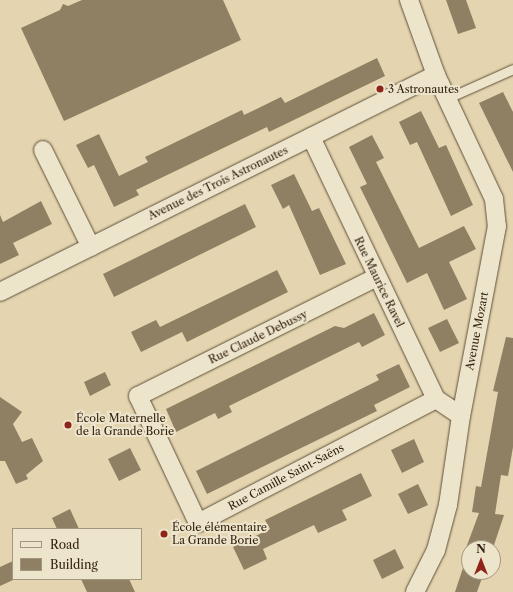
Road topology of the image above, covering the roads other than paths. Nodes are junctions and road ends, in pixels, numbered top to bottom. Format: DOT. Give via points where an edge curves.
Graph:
graph roads {
  1 [pos="409,0"];
  2 [pos="513,69"];
  3 [pos="436,75"];
  4 [pos="448,98"];
  5 [pos="311,137"];
  6 [pos="43,150"];
  7 [pos="91,247"];
  8 [pos="377,278"];
  9 [pos="0,292"];
  10 [pos="138,396"];
  11 [pos="436,399"];
  12 [pos="461,416"];
  13 [pos="414,592"];
  1 -- 3 [label="street, Avenue Mozart"];
  2 -- 4 [label="lane"];
  3 -- 4 [label="street, Avenue Mozart"];
  3 -- 5 [label="street, Avenue des Trois Astronautes"];
  4 -- 12 [label="street, Avenue Mozart" via="494,199 497,226"];
  5 -- 7 [label="street, Avenue des Trois Astronautes"];
  5 -- 8 [label="street, Rue Maurice Ravel"];
  6 -- 7 [label="street"];
  7 -- 9 [label="street, Avenue des Trois Astronautes"];
  8 -- 10 [label="street, Rue Claude Debussy"];
  8 -- 11 [label="street, Rue Maurice Ravel"];
  10 -- 11 [label="street, Rue Camille Saint-Saëns" via="198,523"];
  11 -- 12 [label="street, Rue Maurice Ravel"];
  12 -- 13 [label="street, Avenue Mozart" via="448,505 436,550"];
}
